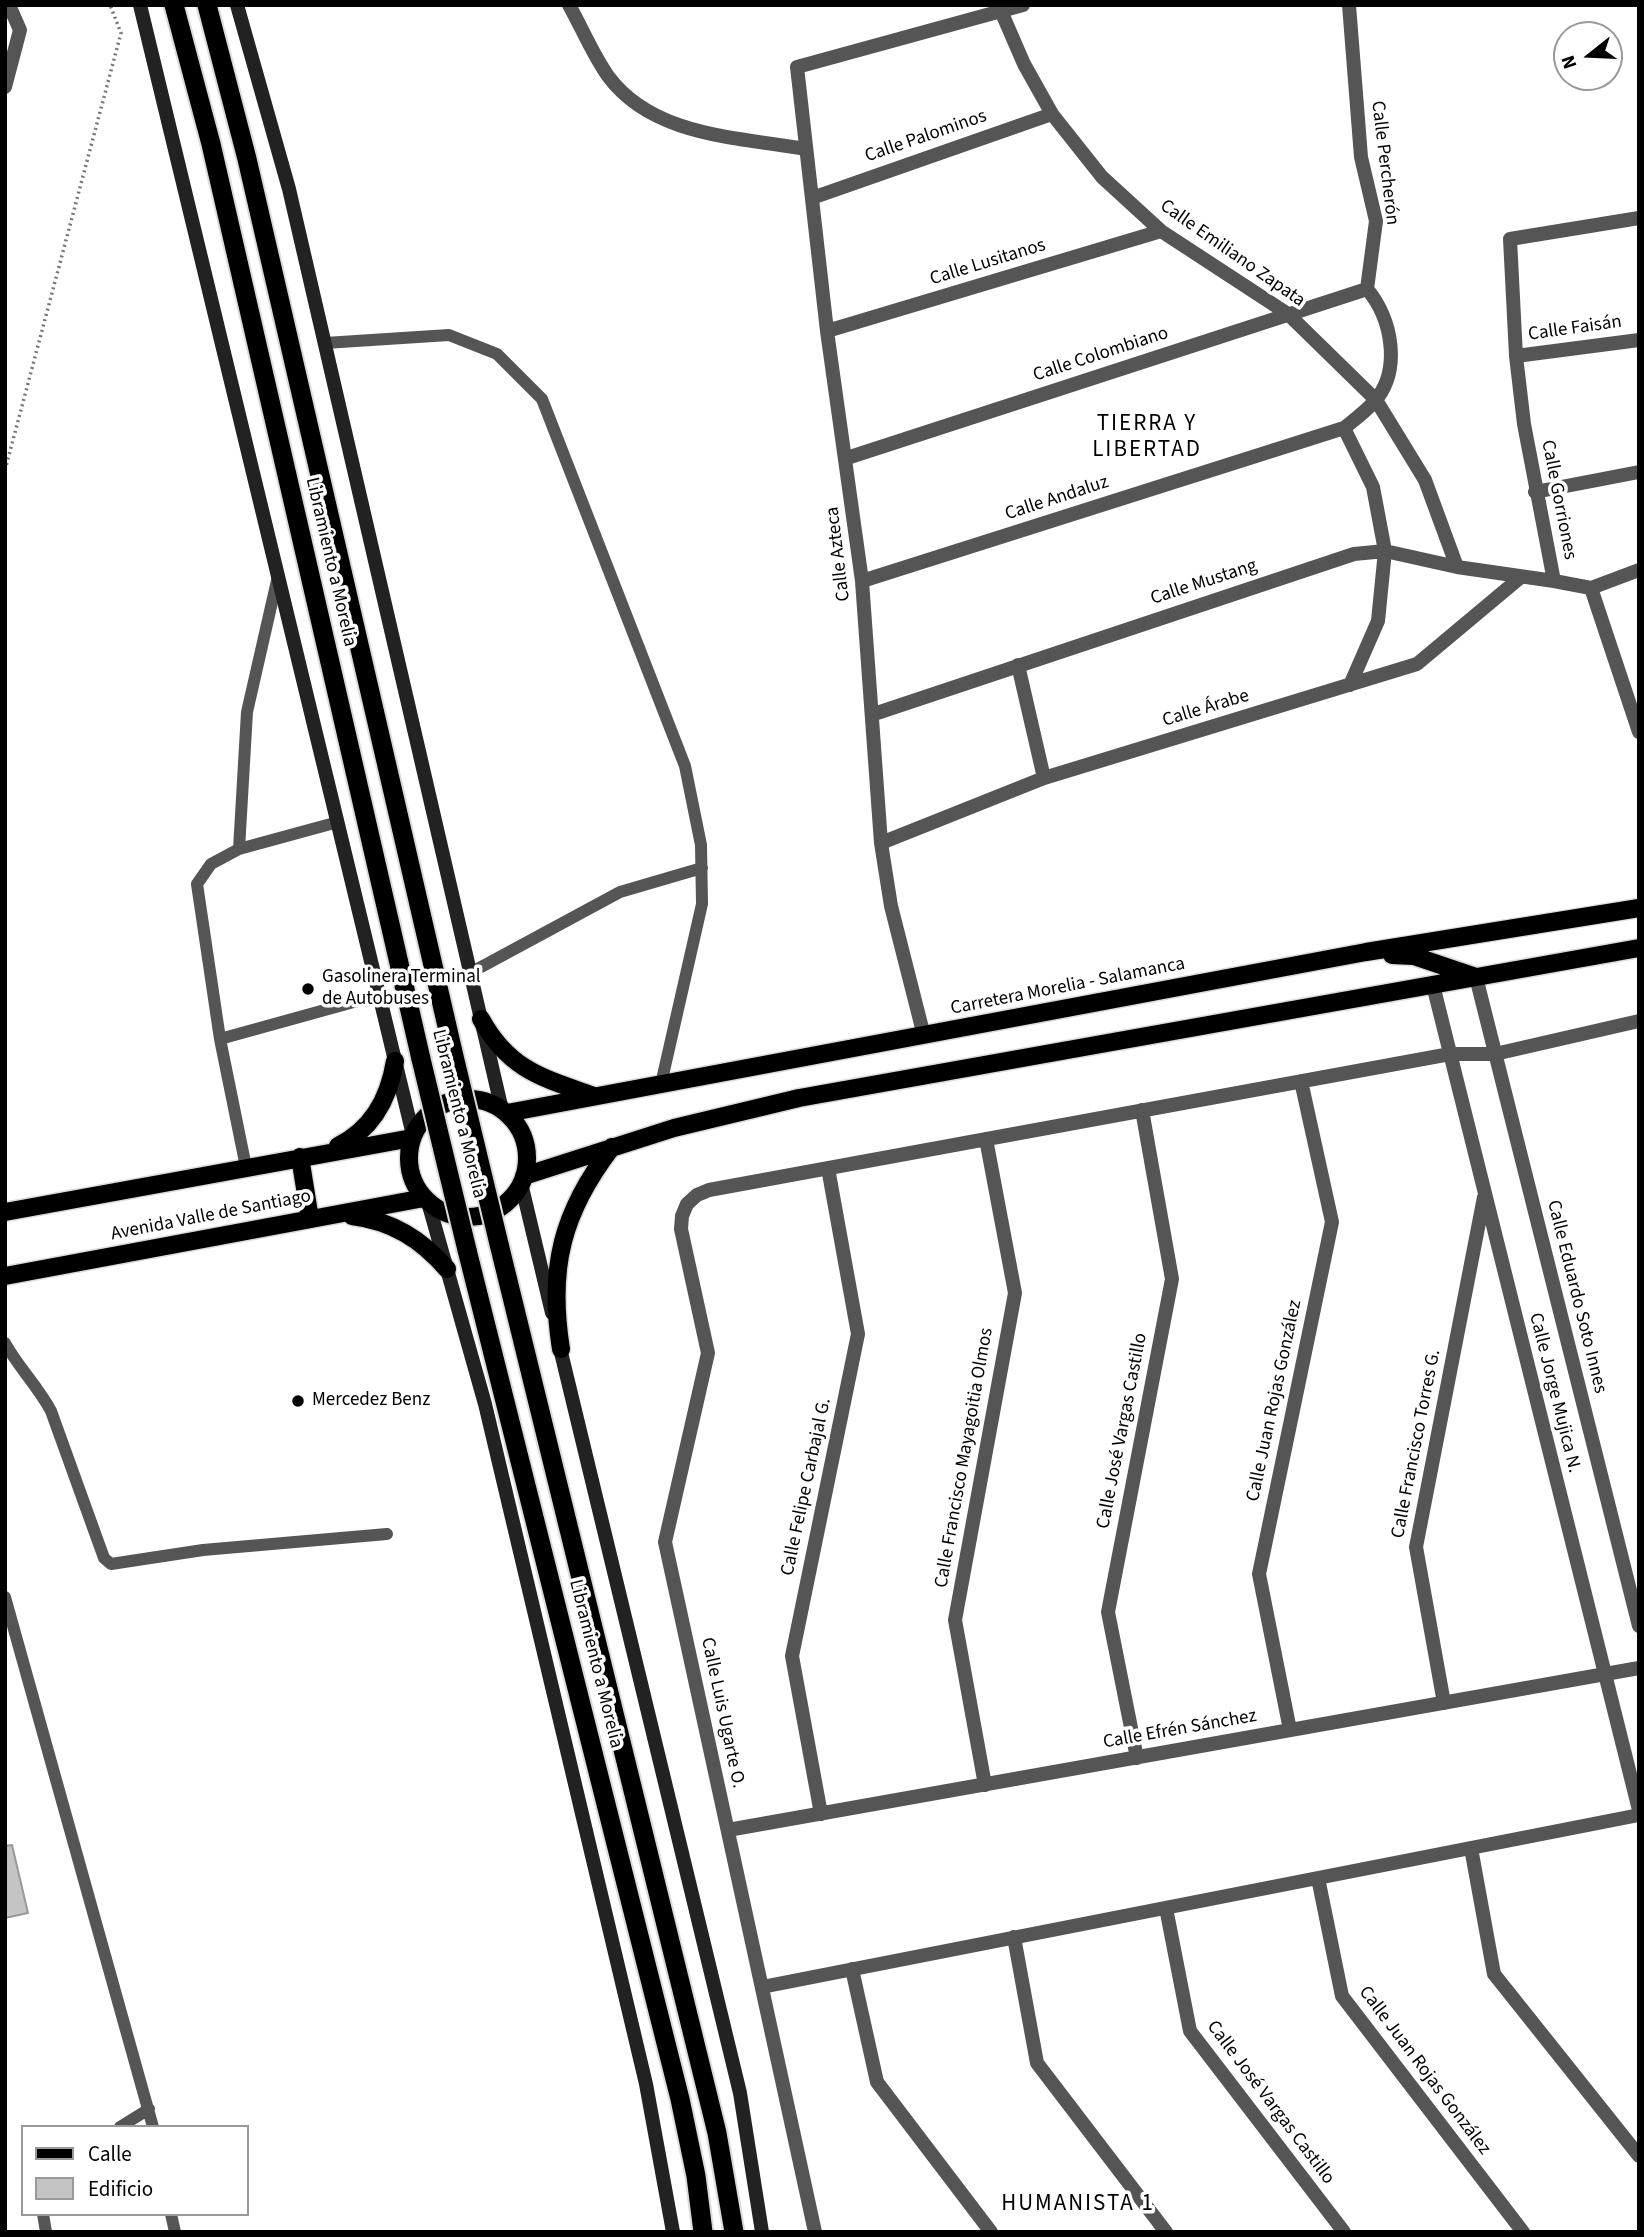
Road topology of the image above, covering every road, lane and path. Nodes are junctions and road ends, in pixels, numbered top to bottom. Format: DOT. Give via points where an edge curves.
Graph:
graph roads {
  1 [pos="9,5"];
  2 [pos="110,5"];
  3 [pos="140,5"];
  4 [pos="174,5"];
  5 [pos="206,5"];
  6 [pos="236,5"];
  7 [pos="569,5"];
  8 [pos="1023,5"];
  9 [pos="1349,5"];
  10 [pos="1001,11"];
  11 [pos="6,78"];
  12 [pos="1052,114"];
  13 [pos="806,149"];
  14 [pos="812,198"];
  15 [pos="1639,218"];
  16 [pos="1161,231"];
  17 [pos="1367,289"];
  18 [pos="1288,314"];
  19 [pos="827,331"];
  20 [pos="1639,340"];
  21 [pos="325,343"];
  22 [pos="1516,356"];
  23 [pos="1376,400"];
  24 [pos="1344,428"];
  25 [pos="846,457"];
  26 [pos="5,470"];
  27 [pos="1639,472"];
  28 [pos="1535,492"];
  29 [pos="1385,551"];
  30 [pos="1457,567"];
  31 [pos="1639,570"];
  32 [pos="278,572"];
  33 [pos="1521,577"];
  34 [pos="862,580"];
  35 [pos="1554,581"];
  36 [pos="1591,588"];
  37 [pos="1018,666"];
  38 [pos="1350,685"];
  39 [pos="874,714"];
  40 [pos="1639,732"];
  41 [pos="1044,778"];
  42 [pos="338,821"];
  43 [pos="881,843"];
  44 [pos="239,849"];
  45 [pos="702,868"];
  46 [pos="1639,908"];
  47 [pos="1639,948"];
  48 [pos="1366,952"];
  49 [pos="470,972"];
  50 [pos="1476,977"];
  51 [pos="1433,985"];
  52 [pos="379,995"];
  53 [pos="481,1019"];
  54 [pos="1639,1021"];
  55 [pos="924,1036"];
  56 [pos="220,1039"];
  57 [pos="1450,1054"];
  58 [pos="1496,1054"];
  59 [pos="395,1061"];
  60 [pos="1301,1081"];
  61 [pos="661,1084"];
  62 [pos="598,1097"];
  63 [pos="1142,1110"];
  64 [pos="504,1111"];
  65 [pos="413,1136"];
  66 [pos="986,1139"];
  67 [pos="612,1147"];
  68 [pos="321,1153"];
  69 [pos="300,1157"];
  70 [pos="246,1167"];
  71 [pos="828,1168"];
  72 [pos="523,1180"];
  73 [pos="1485,1193"];
  74 [pos="426,1200"];
  75 [pos="5,1212"];
  76 [pos="331,1215"];
  77 [pos="310,1219"];
  78 [pos="447,1269"];
  79 [pos="5,1276"];
  80 [pos="5,1342"];
  81 [pos="561,1349"];
  82 [pos="387,1534"];
  83 [pos="5,1597"];
  84 [pos="1639,1626"];
  85 [pos="1639,1668"];
  86 [pos="1605,1674"];
  87 [pos="1444,1703"];
  88 [pos="1290,1730"];
  89 [pos="1137,1758"];
  90 [pos="985,1785"];
  91 [pos="1639,1810"];
  92 [pos="821,1814"];
  93 [pos="1639,1815"];
  94 [pos="728,1830"];
  95 [pos="1471,1848"];
  96 [pos="1318,1878"];
  97 [pos="1166,1908"];
  98 [pos="1014,1937"];
  99 [pos="852,1969"];
  100 [pos="762,1987"];
  101 [pos="149,2109"];
  102 [pos="123,2125"];
  103 [pos="153,2125"];
  104 [pos="1639,2156"];
  105 [pos="673,2232"];
  106 [pos="703,2232"];
  107 [pos="734,2232"];
  108 [pos="762,2232"];
  109 [pos="816,2232"];
  110 [pos="991,2232"];
  111 [pos="1166,2232"];
  112 [pos="1344,2232"];
  113 [pos="1522,2232"];
  1 -- 11 [label="street" via="20,30"];
  2 -- 26 [label="path" via="121,33"];
  3 -- 32 [label="main road"];
  4 -- 106 [label="highway, Libramiento a Morelia, bridge" via="211,144 467,1250 680,2099"];
  5 -- 107 [label="highway, Libramiento a Morelia, bridge" via="247,159 499,1244 714,2119"];
  6 -- 21 [label="main road" via="270,116"];
  7 -- 13 [label="street" via="609,77 638,107 673,125"];
  8 -- 10 [label="street"];
  9 -- 17 [label="street, Calle Percherón" via="1362,157 1376,221"];
  10 -- 12 [label="street, Calle Emiliano Zapata"];
  10 -- 13 [label="street, Calle Azteca" via="797,67"];
  12 -- 14 [label="street, Calle Palominos"];
  12 -- 16 [label="street, Calle Emiliano Zapata" via="1102,177"];
  13 -- 14 [label="street, Calle Azteca"];
  14 -- 19 [label="street, Calle Azteca"];
  15 -- 22 [label="street, Calle Gorriones" via="1510,239"];
  16 -- 18 [label="street, Calle Emiliano Zapata"];
  16 -- 19 [label="street, Calle Lusitanos"];
  17 -- 18 [label="street, Calle Colombiano"];
  17 -- 23 [label="street" via="1390,331 1390,367"];
  18 -- 23 [label="street, Calle Emiliano Zapata"];
  18 -- 25 [label="street, Calle Colombiano"];
  19 -- 25 [label="street, Calle Azteca"];
  20 -- 22 [label="street, Calle Faisán"];
  21 -- 45 [label="lane" via="449,335 497,354 542,399 685,766"];
  21 -- 49 [label="main road"];
  22 -- 28 [label="street, Calle Gorriones"];
  23 -- 24 [label="street"];
  23 -- 30 [label="street, Calle Emiliano Zapata" via="1425,480"];
  24 -- 29 [label="street" via="1373,487"];
  24 -- 34 [label="street, Calle Andaluz"];
  25 -- 34 [label="street, Calle Azteca"];
  27 -- 28 [label="street"];
  28 -- 35 [label="street, Calle Gorriones"];
  29 -- 30 [label="street, Calle Mustang"];
  29 -- 37 [label="street, Calle Mustang" via="1354,554"];
  29 -- 38 [label="street" via="1378,621"];
  30 -- 33 [label="street, Calle Mustang"];
  31 -- 36 [label="street"];
  32 -- 42 [label="main road"];
  32 -- 44 [label="lane" via="247,712"];
  33 -- 35 [label="street, Calle Mustang"];
  33 -- 38 [label="street, Calle Árabe" via="1417,664"];
  34 -- 39 [label="street, Calle Azteca"];
  35 -- 36 [label="street, Calle Gorriones"];
  36 -- 40 [label="street"];
  37 -- 39 [label="street, Calle Mustang"];
  37 -- 41 [label="street"];
  38 -- 41 [label="street, Calle Árabe"];
  39 -- 43 [label="street, Calle Azteca"];
  41 -- 43 [label="street, Calle Árabe"];
  42 -- 44 [label="lane"];
  42 -- 52 [label="main road"];
  43 -- 55 [label="street, Calle Azteca" via="891,906"];
  44 -- 56 [label="lane" via="211,864 197,884"];
  45 -- 49 [label="lane" via="620,891"];
  45 -- 61 [label="lane" via="700,917"];
  46 -- 48 [label="main road, Carretera Morelia - Salamanca"];
  47 -- 50 [label="main road"];
  48 -- 50 [label="main road" via="1415,956"];
  48 -- 55 [label="main road, Carretera Morelia - Salamanca"];
  49 -- 53 [label="main road"];
  50 -- 51 [label="main road"];
  50 -- 58 [label="street, Calle Eduardo Soto Innes"];
  51 -- 57 [label="street, Calle Jorge Mujica N."];
  51 -- 67 [label="main road" via="799,1098"];
  52 -- 56 [label="lane"];
  52 -- 59 [label="main road"];
  53 -- 62 [label="main road" via="503,1053 519,1066"];
  53 -- 64 [label="main road"];
  54 -- 58 [label="street"];
  55 -- 61 [label="main road, Carretera Morelia - Salamanca"];
  56 -- 70 [label="lane"];
  57 -- 58 [label="street"];
  57 -- 60 [label="street"];
  57 -- 73 [label="street, Calle Jorge Mujica N."];
  58 -- 84 [label="street, Calle Eduardo Soto Innes"];
  59 -- 65 [label="main road"];
  59 -- 68 [label="main road" via="384,1101 373,1119 349,1140"];
  60 -- 63 [label="street"];
  60 -- 88 [label="street, Calle Juan Rojas González" via="1332,1222 1259,1574"];
  61 -- 62 [label="main road, Carretera Morelia - Salamanca"];
  62 -- 64 [label="main road, Carretera Morelia - Salamanca"];
  63 -- 66 [label="street"];
  63 -- 89 [label="street, Calle José Vargas Castillo" via="1172,1279 1108,1612"];
  64 -- 65 [label="main road" via="481,1100 457,1099 436,1108"];
  64 -- 72 [label="main road" via="524,1139 527,1161"];
  65 -- 68 [label="main road"];
  65 -- 74 [label="main road" via="410,1170"];
  66 -- 71 [label="street"];
  66 -- 90 [label="street, Calle Francisco Mayagoitia Olmos" via="1014,1293 955,1620"];
  67 -- 72 [label="main road"];
  67 -- 81 [label="main road" via="590,1175 562,1241 555,1277"];
  68 -- 69 [label="main road"];
  69 -- 70 [label="main road"];
  69 -- 77 [label="main road"];
  70 -- 75 [label="main road"];
  71 -- 92 [label="street, Calle Felipe Carbajal G." via="858,1334 792,1657"];
  71 -- 94 [label="street, Calle Luis Ugarte O." via="709,1190 687,1204 681,1229 708,1353 666,1542"];
  72 -- 74 [label="main road" via="500,1208 480,1216 447,1213"];
  72 -- 81 [label="main road"];
  73 -- 86 [label="street, Calle Jorge Mujica N."];
  73 -- 87 [label="street, Calle Francisco Torres G." via="1416,1547"];
  74 -- 76 [label="main road, Avenida Valle de Santiago"];
  74 -- 78 [label="main road"];
  76 -- 77 [label="main road, Avenida Valle de Santiago"];
  76 -- 78 [label="main road" via="396,1227 433,1252"];
  77 -- 79 [label="main road, Avenida Valle de Santiago"];
  78 -- 105 [label="main road" via="485,1404 643,2071"];
  80 -- 82 [label="lane" via="51,1411 104,1558 111,1564 216,1549"];
  81 -- 108 [label="main road" via="740,2093"];
  83 -- 101 [label="lane"];
  85 -- 86 [label="street, Calle Efrén Sánchez"];
  86 -- 87 [label="street, Calle Efrén Sánchez"];
  86 -- 91 [label="street, Calle Jorge Mujica N."];
  87 -- 88 [label="street, Calle Efrén Sánchez"];
  88 -- 89 [label="street, Calle Efrén Sánchez"];
  89 -- 90 [label="street, Calle Efrén Sánchez"];
  90 -- 92 [label="street, Calle Efrén Sánchez"];
  92 -- 94 [label="street, Calle Efrén Sánchez"];
  93 -- 95 [label="street"];
  94 -- 100 [label="street, Calle Luis Ugarte O."];
  95 -- 96 [label="street"];
  95 -- 104 [label="street" via="1494,1974"];
  96 -- 97 [label="street"];
  96 -- 113 [label="street, Calle Juan Rojas González" via="1342,1996"];
  97 -- 98 [label="street"];
  97 -- 112 [label="street, Calle José Vargas Castillo" via="1190,2031"];
  98 -- 99 [label="street"];
  98 -- 111 [label="street" via="1037,2063"];
  99 -- 100 [label="street"];
  99 -- 110 [label="street" via="877,2082"];
  100 -- 109 [label="street, Calle Luis Ugarte O."];
  101 -- 102 [label="lane"];
  101 -- 103 [label="lane"];
}
